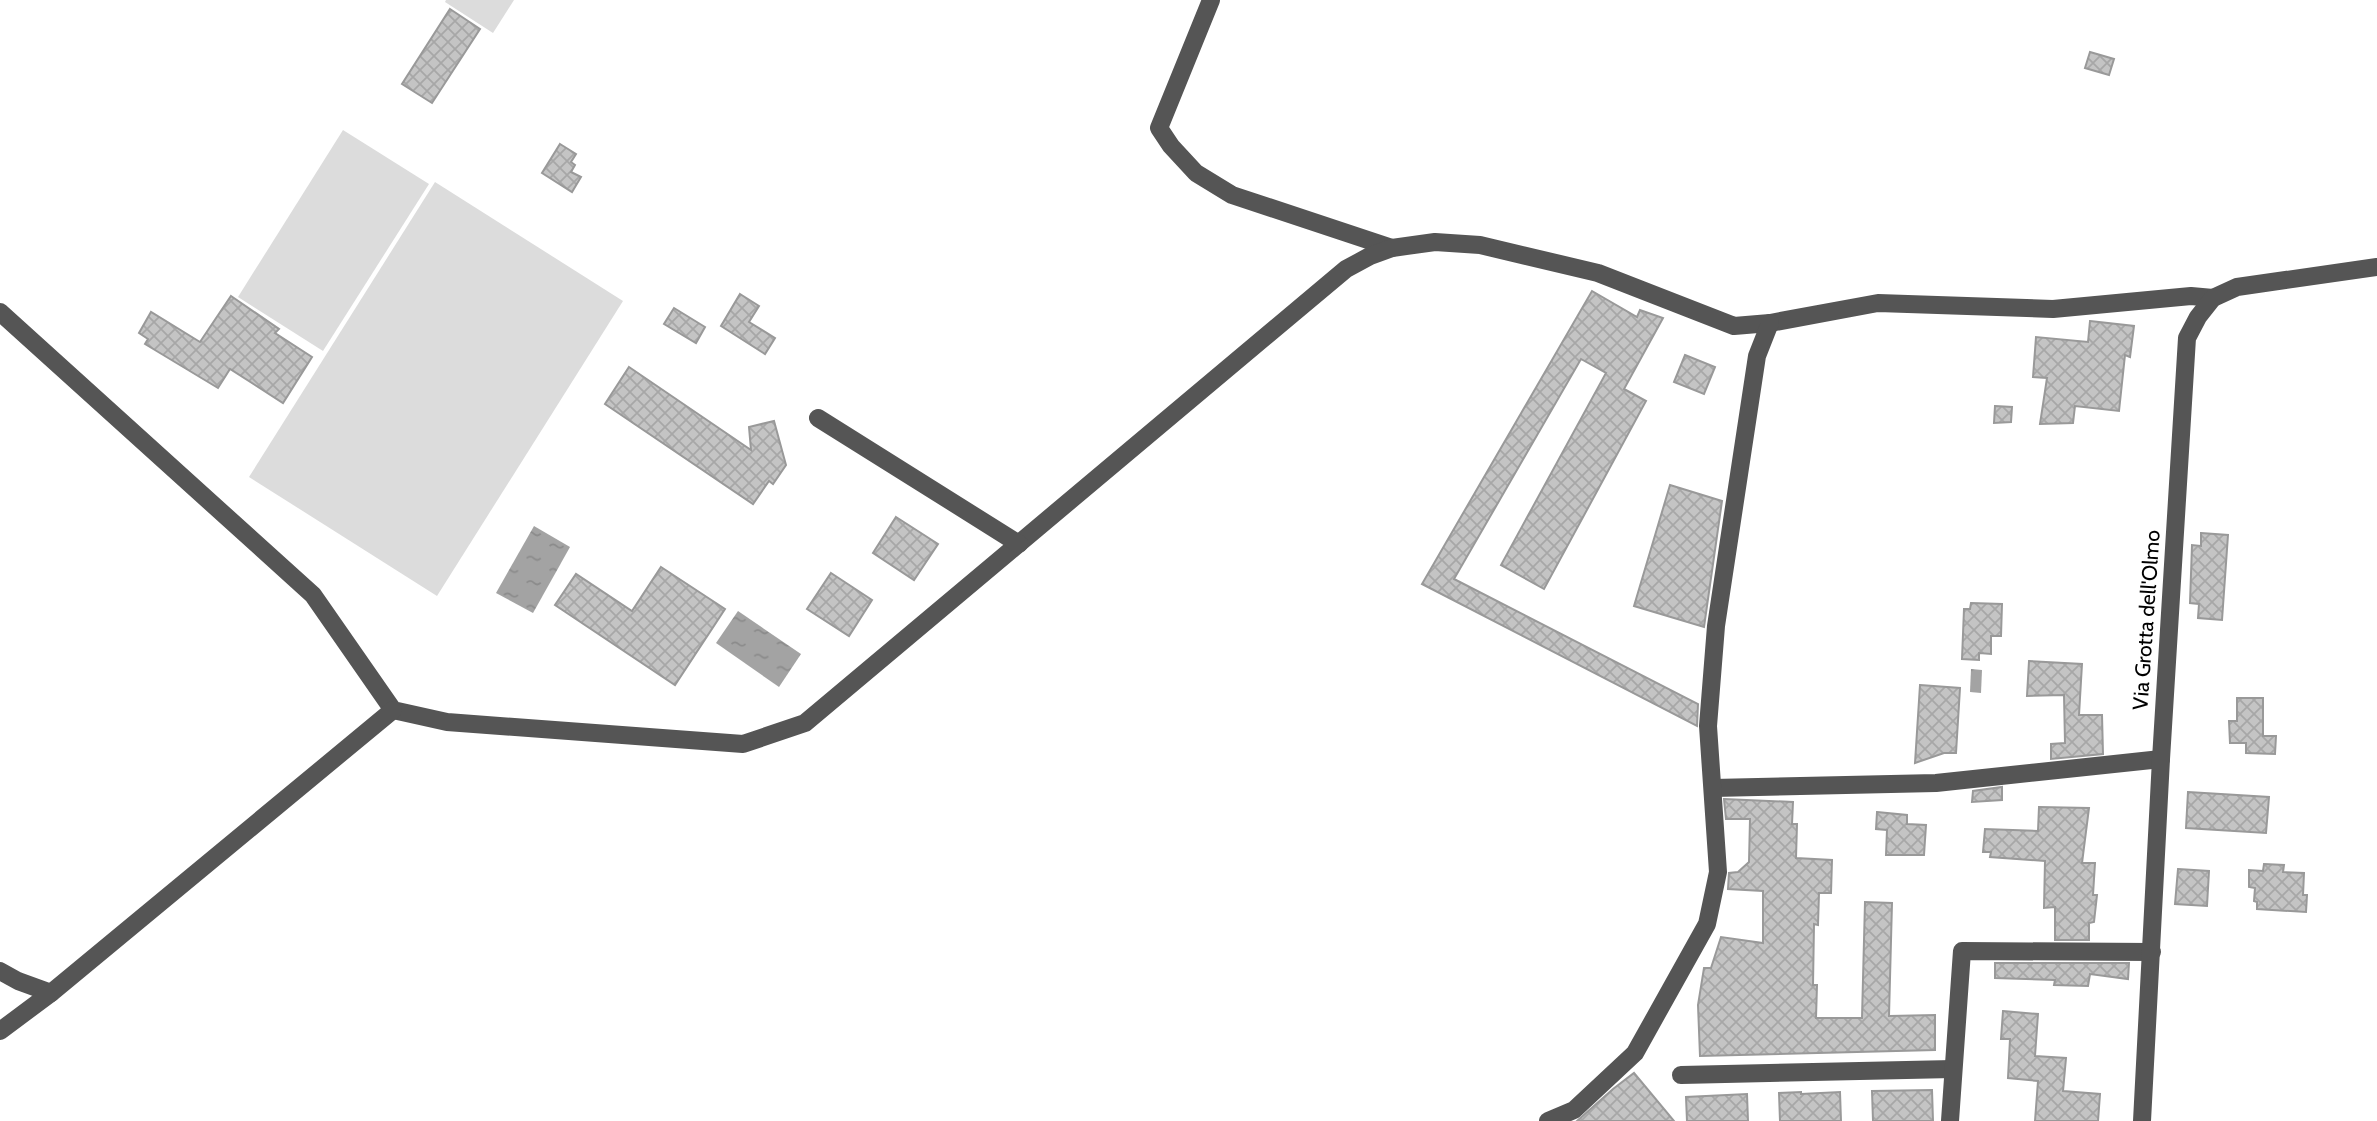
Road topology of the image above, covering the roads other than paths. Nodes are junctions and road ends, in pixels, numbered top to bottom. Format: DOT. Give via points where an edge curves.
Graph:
graph roads {
  1 [pos="1211,0"];
  2 [pos="1392,248"];
  3 [pos="2377,267"];
  4 [pos="2213,298"];
  5 [pos="0,313"];
  6 [pos="1770,323"];
  7 [pos="818,418"];
  8 [pos="1018,544"];
  9 [pos="393,710"];
  10 [pos="2161,759"];
  11 [pos="1713,788"];
  12 [pos="2152,952"];
  13 [pos="0,971"];
  14 [pos="51,993"];
  15 [pos="0,1031"];
  16 [pos="1954,1069"];
  17 [pos="1681,1075"];
  18 [pos="1548,1121"];
  19 [pos="1950,1121"];
  20 [pos="2142,1121"];
  1 -- 2 [label="street" via="1159,128 1171,146 1196,173 1232,195"];
  2 -- 6 [label="street" via="1435,242 1480,245 1598,273 1734,326"];
  2 -- 8 [label="street" via="1346,269"];
  3 -- 4 [label="street" via="2236,287"];
  4 -- 6 [label="street" via="2191,296 2053,309 1878,303"];
  4 -- 10 [label="street, Via Grotta dell'Olmo" via="2187,338"];
  5 -- 9 [label="street" via="313,595"];
  6 -- 11 [label="street" via="1757,356 1716,626 1708,726"];
  7 -- 8 [label="street"];
  8 -- 9 [label="street" via="806,723 743,744 447,722"];
  9 -- 14 [label="street"];
  10 -- 11 [label="street" via="1936,783"];
  10 -- 12 [label="street, Via Grotta dell'Olmo"];
  11 -- 18 [label="street" via="1718,872 1707,923 1635,1054 1574,1110"];
  12 -- 16 [label="street" via="1962,951"];
  12 -- 20 [label="street, Via Grotta dell'Olmo"];
  13 -- 14 [label="street"];
  14 -- 15 [label="street"];
  16 -- 17 [label="street"];
  16 -- 19 [label="street"];
}
